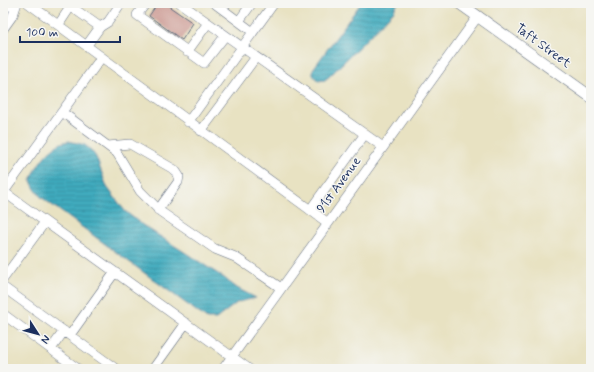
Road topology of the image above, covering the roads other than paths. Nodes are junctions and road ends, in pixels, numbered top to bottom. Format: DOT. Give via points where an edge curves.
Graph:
graph roads {
  1 [pos="11,3"];
  2 [pos="17,3"];
  3 [pos="28,3"];
  4 [pos="121,3"];
  5 [pos="146,3"];
  6 [pos="180,3"];
  7 [pos="214,3"];
  8 [pos="252,3"];
  9 [pos="274,3"];
  10 [pos="459,3"];
  11 [pos="68,5"];
  12 [pos="3,10"];
  13 [pos="478,16"];
  14 [pos="239,21"];
  15 [pos="59,24"];
  16 [pos="208,24"];
  17 [pos="100,27"];
  18 [pos="3,29"];
  19 [pos="253,32"];
  20 [pos="225,36"];
  21 [pos="87,45"];
  22 [pos="242,48"];
  23 [pos="187,52"];
  24 [pos="256,57"];
  25 [pos="101,58"];
  26 [pos="591,97"];
  27 [pos="62,112"];
  28 [pos="188,122"];
  29 [pos="201,131"];
  30 [pos="365,134"];
  31 [pos="108,146"];
  32 [pos="383,147"];
  33 [pos="3,192"];
  34 [pos="158,210"];
  35 [pos="310,210"];
  36 [pos="45,222"];
  37 [pos="328,223"];
  38 [pos="115,272"];
  39 [pos="3,279"];
  40 [pos="281,288"];
  41 [pos="5,292"];
  42 [pos="3,314"];
  43 [pos="186,323"];
  44 [pos="67,333"];
  45 [pos="51,349"];
  46 [pos="232,356"];
  47 [pos="78,369"];
  48 [pos="116,369"];
  49 [pos="153,369"];
  50 [pos="223,369"];
  51 [pos="249,369"];
  1 -- 12 [label="street"];
  2 -- 18 [label="street" via="14,15"];
  3 -- 15 [label="street"];
  4 -- 17 [label="street" via="108,22"];
  5 -- 23 [label="street" via="137,15"];
  6 -- 16 [label="street"];
  7 -- 14 [label="street"];
  8 -- 14 [label="street"];
  9 -- 19 [label="street"];
  10 -- 13 [label="main road, Taft Street"];
  11 -- 15 [label="street"];
  11 -- 17 [label="street"];
  13 -- 26 [label="main road, Taft Street"];
  13 -- 32 [label="street, 91st Avenue"];
  14 -- 19 [label="street"];
  15 -- 21 [label="street"];
  16 -- 20 [label="street"];
  16 -- 23 [label="street"];
  17 -- 21 [label="street"];
  19 -- 22 [label="street"];
  20 -- 22 [label="street"];
  20 -- 23 [label="street" via="204,63"];
  21 -- 25 [label="street"];
  22 -- 24 [label="street"];
  22 -- 28 [label="street"];
  24 -- 29 [label="street"];
  24 -- 30 [label="street"];
  25 -- 27 [label="street"];
  25 -- 28 [label="street"];
  27 -- 31 [label="street"];
  27 -- 33 [label="street"];
  28 -- 29 [label="street"];
  29 -- 35 [label="street"];
  30 -- 32 [label="street"];
  30 -- 35 [label="street"];
  31 -- 34 [label="street" via="117,153 140,190"];
  31 -- 34 [label="street" via="130,144 175,170 179,176 178,182"];
  32 -- 37 [label="street, 91st Avenue"];
  33 -- 36 [label="street"];
  34 -- 40 [label="street"];
  35 -- 37 [label="street"];
  36 -- 38 [label="street"];
  36 -- 39 [label="street"];
  37 -- 40 [label="street, 91st Avenue"];
  38 -- 43 [label="street"];
  38 -- 44 [label="street"];
  40 -- 46 [label="street, 91st Avenue"];
  41 -- 44 [label="street"];
  42 -- 45 [label="street"];
  43 -- 46 [label="street"];
  43 -- 49 [label="street"];
  44 -- 45 [label="street"];
  44 -- 48 [label="street"];
  45 -- 47 [label="street"];
  46 -- 50 [label="street, 91st Avenue"];
  46 -- 51 [label="street"];
}
